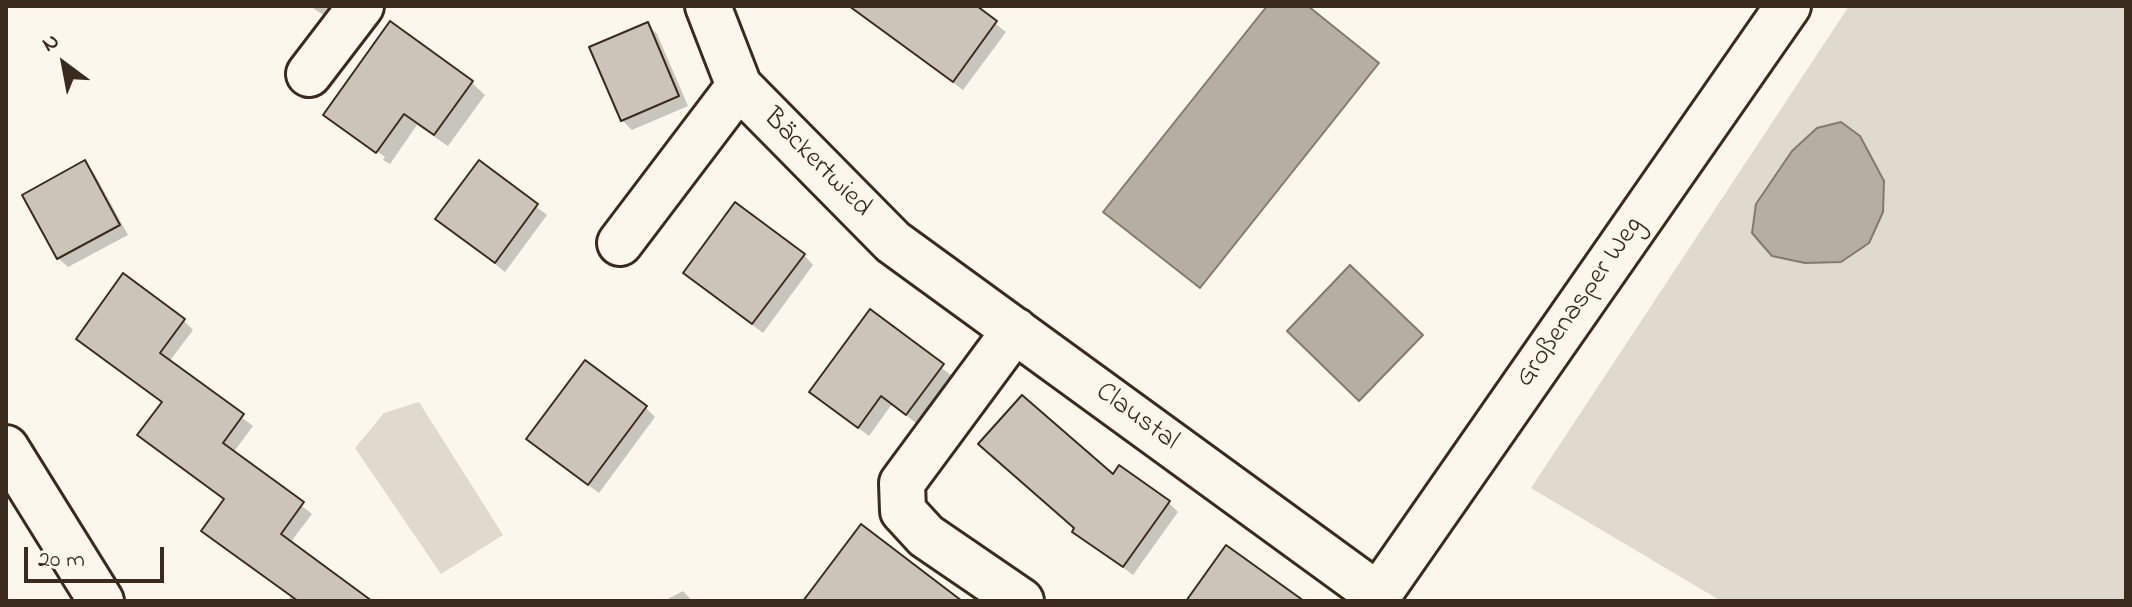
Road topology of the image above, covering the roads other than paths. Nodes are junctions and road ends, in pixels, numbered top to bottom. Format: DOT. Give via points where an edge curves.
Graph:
graph roads {
  1 [pos="361,6"];
  2 [pos="708,6"];
  3 [pos="1788,6"];
  4 [pos="309,74"];
  5 [pos="739,86"];
  6 [pos="893,242"];
  7 [pos="620,243"];
  8 [pos="1015,330"];
  9 [pos="6,448"];
  10 [pos="1376,598"];
  11 [pos="101,601"];
  12 [pos="1021,601"];
  1 -- 4 [label="street"];
  2 -- 5 [label="street, Bäckertwied"];
  3 -- 10 [label="street, Großenasper Weg"];
  5 -- 6 [label="street, Bäckertwied"];
  5 -- 7 [label="street, Bäckertwied"];
  6 -- 8 [label="street, Claustal"];
  8 -- 10 [label="street, Claustal"];
  8 -- 12 [label="street" via="902,483 903,511 926,536"];
  9 -- 11 [label="street"];
}
